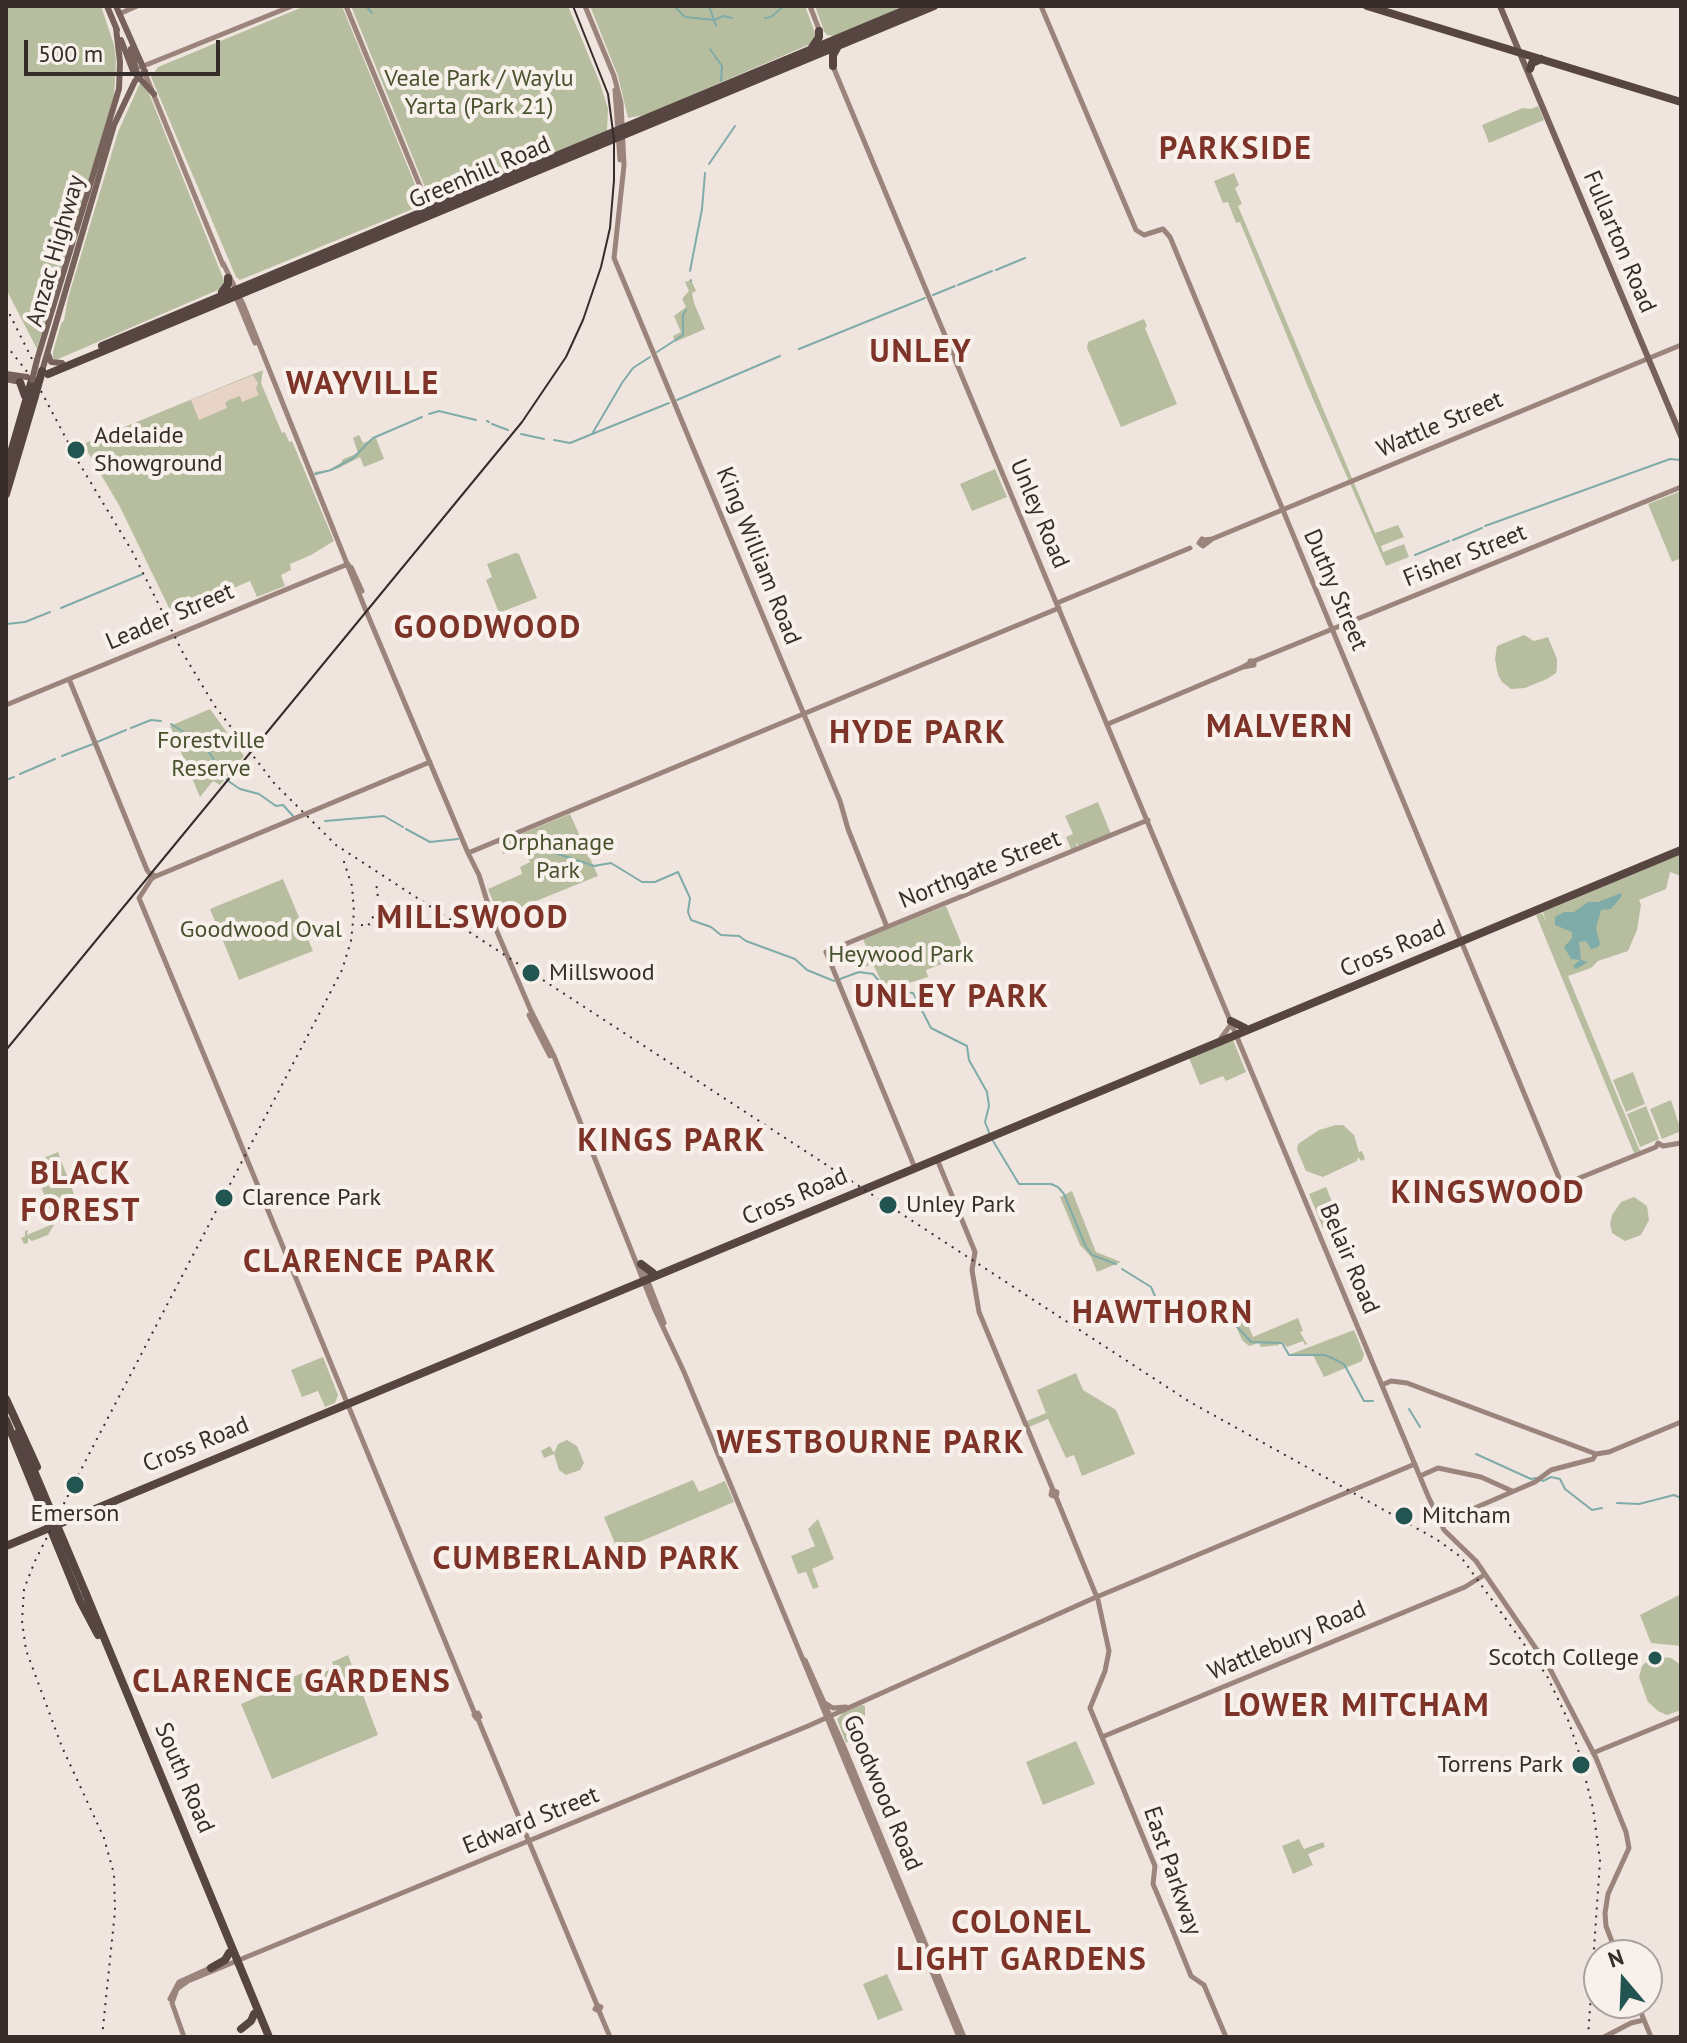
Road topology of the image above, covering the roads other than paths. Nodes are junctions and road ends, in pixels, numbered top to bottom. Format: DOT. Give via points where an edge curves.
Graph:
graph roads {
  1 [pos="107,6"];
  2 [pos="137,6"];
  3 [pos="292,6"];
  4 [pos="346,6"];
  5 [pos="584,6"];
  6 [pos="810,6"];
  7 [pos="915,6"];
  8 [pos="934,6"];
  9 [pos="1041,6"];
  10 [pos="1367,6"];
  11 [pos="1502,6"];
  12 [pos="117,10"];
  13 [pos="908,13"];
  14 [pos="116,28"];
  15 [pos="819,31"];
  16 [pos="849,38"];
  17 [pos="1514,40"];
  18 [pos="841,45"];
  19 [pos="826,47"];
  20 [pos="1502,48"];
  21 [pos="813,52"];
  22 [pos="1522,54"];
  23 [pos="1541,59"];
  24 [pos="161,60"];
  25 [pos="799,62"];
  26 [pos="778,63"];
  27 [pos="833,66"];
  28 [pos="152,67"];
  29 [pos="1530,69"];
  30 [pos="139,71"];
  31 [pos="148,79"];
  32 [pos="119,89"];
  33 [pos="154,94"];
  34 [pos="705,97"];
  35 [pos="1681,102"];
  36 [pos="1543,107"];
  37 [pos="621,132"];
  38 [pos="580,148"];
  39 [pos="483,185"];
  40 [pos="475,196"];
  41 [pos="429,208"];
  42 [pos="442,210"];
  43 [pos="417,220"];
  44 [pos="342,248"];
  45 [pos="69,267"];
  46 [pos="228,275"];
  47 [pos="249,286"];
  48 [pos="215,297"];
  49 [pos="237,298"];
  50 [pos="170,316"];
  51 [pos="187,317"];
  52 [pos="119,338"];
  53 [pos="135,338"];
  54 [pos="1681,345"];
  55 [pos="48,354"];
  56 [pos="1648,358"];
  57 [pos="62,363"];
  58 [pos="36,376"];
  59 [pos="6,377"];
  60 [pos="1681,436"];
  61 [pos="6,470"];
  62 [pos="1681,487"];
  63 [pos="6,494"];
  64 [pos="1282,510"];
  65 [pos="348,564"];
  66 [pos="1058,605"];
  67 [pos="1332,630"];
  68 [pos="69,679"];
  69 [pos="6,705"];
  70 [pos="803,713"];
  71 [pos="1108,724"];
  72 [pos="430,762"];
  73 [pos="1148,820"];
  74 [pos="1681,850"];
  75 [pos="469,854"];
  76 [pos="153,876"];
  77 [pos="887,927"];
  78 [pos="1461,940"];
  79 [pos="1239,1028"];
  80 [pos="1241,1045"];
  81 [pos="990,1135"];
  82 [pos="1681,1143"];
  83 [pos="937,1157"];
  84 [pos="915,1166"];
  85 [pos="645,1278"];
  86 [pos="1382,1385"];
  87 [pos="6,1401"];
  88 [pos="346,1403"];
  89 [pos="6,1413"];
  90 [pos="6,1420"];
  91 [pos="1681,1422"];
  92 [pos="16,1433"];
  93 [pos="1591,1454"];
  94 [pos="1415,1464"];
  95 [pos="1420,1476"];
  96 [pos="1512,1491"];
  97 [pos="1428,1496"];
  98 [pos="117,1498"];
  99 [pos="53,1507"];
  100 [pos="43,1511"];
  101 [pos="1440,1523"];
  102 [pos="49,1526"];
  103 [pos="62,1528"];
  104 [pos="35,1530"];
  105 [pos="55,1540"];
  106 [pos="6,1544"];
  107 [pos="1484,1575"];
  108 [pos="1472,1583"];
  109 [pos="1468,1593"];
  110 [pos="84,1595"];
  111 [pos="1097,1597"];
  112 [pos="98,1635"];
  113 [pos="106,1642"];
  114 [pos="800,1653"];
  115 [pos="825,1702"];
  116 [pos="852,1706"];
  117 [pos="844,1709"];
  118 [pos="828,1717"];
  119 [pos="1681,1717"];
  120 [pos="834,1724"];
  121 [pos="1583,1733"];
  122 [pos="1102,1737"];
  123 [pos="1606,1748"];
  124 [pos="1593,1753"];
  125 [pos="867,1807"];
  126 [pos="529,1841"];
  127 [pos="1611,1939"];
  128 [pos="234,1959"];
  129 [pos="211,1968"];
  130 [pos="254,2014"];
  131 [pos="1637,2019"];
  132 [pos="1644,2020"];
  133 [pos="1631,2023"];
  134 [pos="264,2034"];
  135 [pos="1619,2034"];
  136 [pos="182,2037"];
  137 [pos="610,2037"];
  138 [pos="962,2037"];
  139 [pos="1226,2037"];
  140 [pos="1604,2037"];
  141 [pos="1611,2037"];
  142 [pos="1651,2037"];
  1 -- 14 [label="main road"];
  2 -- 12 [label="street"];
  3 -- 24 [label="street"];
  4 -- 41 [label="street"];
  5 -- 37 [label="street, King William Road" via="611,77"];
  6 -- 15 [label="street, Unley Road"];
  7 -- 13 [label="highway, Greenhill Road"];
  8 -- 13 [label="highway, Greenhill Road"];
  9 -- 64 [label="street, Duthy Street" via="1140,237 1165,231"];
  10 -- 20 [label="highway"];
  11 -- 17 [label="main road, Fullarton Road"];
  11 -- 22 [label="main road, Fullarton Road"];
  12 -- 30 [label="main road"];
  13 -- 16 [label="highway, Greenhill Road"];
  14 -- 30 [label="main road"];
  14 -- 32 [label="main road"];
  15 -- 19 [label="street, Unley Road"];
  15 -- 21 [label="highway"];
  16 -- 18 [label="highway, Greenhill Road"];
  16 -- 19 [label="highway, Greenhill Road"];
  17 -- 20 [label="highway"];
  17 -- 22 [label="main road, Fullarton Road"];
  18 -- 19 [label="highway, Greenhill Road"];
  18 -- 27 [label="highway"];
  19 -- 21 [label="highway, Greenhill Road"];
  19 -- 27 [label="street, Unley Road"];
  20 -- 22 [label="highway"];
  21 -- 25 [label="highway, Greenhill Road"];
  21 -- 26 [label="highway, Greenhill Road"];
  21 -- 27 [label="street"];
  22 -- 23 [label="highway"];
  22 -- 29 [label="main road, Fullarton Road"];
  22 -- 36 [label="main road, Fullarton Road"];
  23 -- 29 [label="highway"];
  23 -- 35 [label="highway"];
  24 -- 28 [label="street"];
  24 -- 30 [label="street"];
  25 -- 26 [label="highway"];
  25 -- 34 [label="highway, Greenhill Road"];
  26 -- 34 [label="highway, Greenhill Road"];
  27 -- 66 [label="street, Unley Road"];
  28 -- 30 [label="street"];
  28 -- 31 [label="street"];
  29 -- 36 [label="main road, Fullarton Road"];
  30 -- 31 [label="street, Goodwood Road"];
  30 -- 32 [label="main road"];
  30 -- 33 [label="main road, Goodwood Road"];
  30 -- 45 [label="main road, Anzac Highway" via="114,125"];
  31 -- 33 [label="street, Goodwood Road"];
  32 -- 45 [label="main road, Anzac Highway"];
  33 -- 46 [label="street, Goodwood Road"];
  34 -- 37 [label="highway, Greenhill Road"];
  36 -- 56 [label="main road, Fullarton Road"];
  37 -- 38 [label="highway, Greenhill Road"];
  37 -- 70 [label="street, King William Road" via="622,197 614,258"];
  38 -- 39 [label="highway, Greenhill Road"];
  38 -- 40 [label="highway, Greenhill Road"];
  39 -- 40 [label="highway"];
  39 -- 41 [label="highway, Greenhill Road"];
  40 -- 42 [label="highway, Greenhill Road"];
  41 -- 42 [label="highway"];
  41 -- 43 [label="street"];
  41 -- 44 [label="highway, Greenhill Road"];
  42 -- 43 [label="highway, Greenhill Road"];
  43 -- 44 [label="highway, Greenhill Road"];
  44 -- 47 [label="highway, Greenhill Road"];
  44 -- 47 [label="highway, Greenhill Road"];
  45 -- 55 [label="main road, Anzac Highway"];
  45 -- 58 [label="main road, Anzac Highway, bridge"];
  46 -- 47 [label="street"];
  46 -- 48 [label="highway" via="227,287"];
  46 -- 49 [label="street, Goodwood Road"];
  47 -- 49 [label="highway, Greenhill Road"];
  47 -- 49 [label="highway"];
  48 -- 49 [label="highway, Greenhill Road"];
  48 -- 50 [label="highway, Greenhill Road"];
  49 -- 51 [label="highway, Greenhill Road"];
  49 -- 65 [label="street, Goodwood Road"];
  50 -- 51 [label="highway"];
  50 -- 52 [label="highway, Greenhill Road"];
  51 -- 53 [label="highway, Greenhill Road"];
  52 -- 53 [label="highway"];
  52 -- 57 [label="highway, Greenhill Road"];
  53 -- 58 [label="highway, Greenhill Road"];
  54 -- 56 [label="street, Wattle Street"];
  55 -- 57 [label="main road" via="51,362"];
  55 -- 58 [label="main road, Anzac Highway"];
  56 -- 60 [label="main road, Fullarton Road"];
  56 -- 64 [label="street, Wattle Street"];
  57 -- 58 [label="highway, Greenhill Road"];
  58 -- 59 [label="main road"];
  58 -- 61 [label="highway"];
  58 -- 63 [label="highway, Anzac Highway, bridge"];
  62 -- 67 [label="street, Fisher Street"];
  64 -- 66 [label="street, Wattle Street"];
  64 -- 67 [label="street, Duthy Street"];
  65 -- 68 [label="street, Leader Street"];
  65 -- 72 [label="street, Goodwood Road"];
  66 -- 70 [label="street, Wattle Street"];
  66 -- 71 [label="street, Unley Road"];
  67 -- 71 [label="street, Fisher Street"];
  67 -- 78 [label="street, Duthy Street"];
  68 -- 69 [label="street, Leader Street"];
  68 -- 76 [label="street"];
  70 -- 75 [label="street, Wattle Street"];
  70 -- 77 [label="street, King William Road"];
  71 -- 73 [label="street, Unley Road"];
  72 -- 75 [label="street, Goodwood Road"];
  72 -- 76 [label="street"];
  73 -- 77 [label="street, Northgate Street"];
  73 -- 79 [label="street, Unley Road"];
  74 -- 78 [label="highway, Cross Road"];
  75 -- 85 [label="street, Goodwood Road" via="522,1000 560,1074"];
  76 -- 88 [label="street" via="140,899"];
  77 -- 84 [label="street, Northgate Street" via="826,952"];
  78 -- 79 [label="highway, Cross Road"];
  78 -- 82 [label="street, Duthy Street" via="1562,1185 1656,1147 1659,1151"];
  79 -- 80 [label="street, Belair Road"];
  79 -- 80 [label="street"];
  79 -- 81 [label="highway, Cross Road"];
  79 -- 81 [label="highway, Cross Road"];
  80 -- 86 [label="street, Belair Road"];
  81 -- 83 [label="highway, Cross Road"];
  83 -- 84 [label="highway, Cross Road"];
  83 -- 111 [label="street" via="975,1252 979,1312"];
  84 -- 85 [label="highway, Cross Road"];
  85 -- 88 [label="highway, Cross Road"];
  85 -- 114 [label="street, Goodwood Road"];
  86 -- 93 [label="street" via="1407,1383"];
  86 -- 94 [label="street, Belair Road"];
  87 -- 92 [label="highway, South Road"];
  87 -- 99 [label="highway"];
  88 -- 98 [label="highway, Cross Road"];
  88 -- 126 [label="street"];
  89 -- 92 [label="highway, South Road"];
  90 -- 100 [label="highway"];
  91 -- 93 [label="street" via="1609,1452"];
  92 -- 110 [label="highway, South Road, bridge"];
  93 -- 96 [label="street"];
  94 -- 95 [label="street, Belair Road"];
  94 -- 111 [label="street, Edward Street"];
  95 -- 96 [label="street" via="1441,1468"];
  95 -- 97 [label="street, Belair Road"];
  96 -- 101 [label="street"];
  97 -- 101 [label="street, Belair Road"];
  97 -- 107 [label="street, Belair Road" via="1442,1533"];
  98 -- 103 [label="highway, Cross Road"];
  98 -- 103 [label="highway, Cross Road"];
  99 -- 100 [label="highway"];
  99 -- 103 [label="highway"];
  100 -- 102 [label="highway"];
  100 -- 104 [label="highway"];
  101 -- 107 [label="street, Belair Road"];
  102 -- 103 [label="highway, Cross Road"];
  102 -- 104 [label="highway, Cross Road"];
  102 -- 105 [label="highway"];
  102 -- 106 [label="highway, Cross Road"];
  103 -- 105 [label="highway"];
  103 -- 113 [label="highway"];
  104 -- 106 [label="highway, Cross Road"];
  105 -- 112 [label="highway"];
  107 -- 108 [label="street, Wattlebury Road"];
  107 -- 121 [label="street, Belair Road" via="1550,1669"];
  108 -- 109 [label="street"];
  108 -- 122 [label="street, Wattlebury Road"];
  110 -- 112 [label="highway, South Road"];
  110 -- 113 [label="highway, South Road"];
  111 -- 116 [label="street, Edward Street"];
  111 -- 122 [label="street, East Parkway" via="1109,1651 1090,1702"];
  112 -- 128 [label="highway, South Road"];
  113 -- 128 [label="highway, South Road"];
  114 -- 115 [label="street, Goodwood Road"];
  114 -- 118 [label="street, Goodwood Road"];
  115 -- 116 [label="street" via="833,1708"];
  115 -- 118 [label="street, Goodwood Road"];
  116 -- 117 [label="street, Edward Street"];
  117 -- 118 [label="street, Edward Street"];
  117 -- 120 [label="street"];
  118 -- 120 [label="street, Goodwood Road"];
  118 -- 125 [label="street, Goodwood Road"];
  118 -- 126 [label="street, Edward Street"];
  119 -- 123 [label="street"];
  120 -- 125 [label="street, Goodwood Road"];
  121 -- 123 [label="street" via="1596,1747"];
  121 -- 124 [label="street, Belair Road"];
  122 -- 139 [label="street, East Parkway" via="1155,1866 1153,1884 1165,1914"];
  123 -- 124 [label="street"];
  124 -- 127 [label="street, Belair Road" via="1628,1841 1608,1894 1605,1913"];
  125 -- 138 [label="street, Goodwood Road"];
  126 -- 128 [label="street, Edward Street"];
  126 -- 137 [label="street"];
  128 -- 129 [label="highway"];
  128 -- 130 [label="highway, South Road"];
  128 -- 134 [label="highway, South Road"];
  128 -- 136 [label="street, Edward Street" via="177,1989 172,2008"];
  129 -- 136 [label="street" via="183,1980 171,1992 169,2009"];
  130 -- 134 [label="highway, South Road"];
  130 -- 134 [label="highway" via="245,2027"];
  131 -- 133 [label="street"];
  132 -- 133 [label="street"];
  132 -- 135 [label="street"];
  132 -- 142 [label="street"];
  133 -- 140 [label="street"];
  135 -- 141 [label="street"];
}
